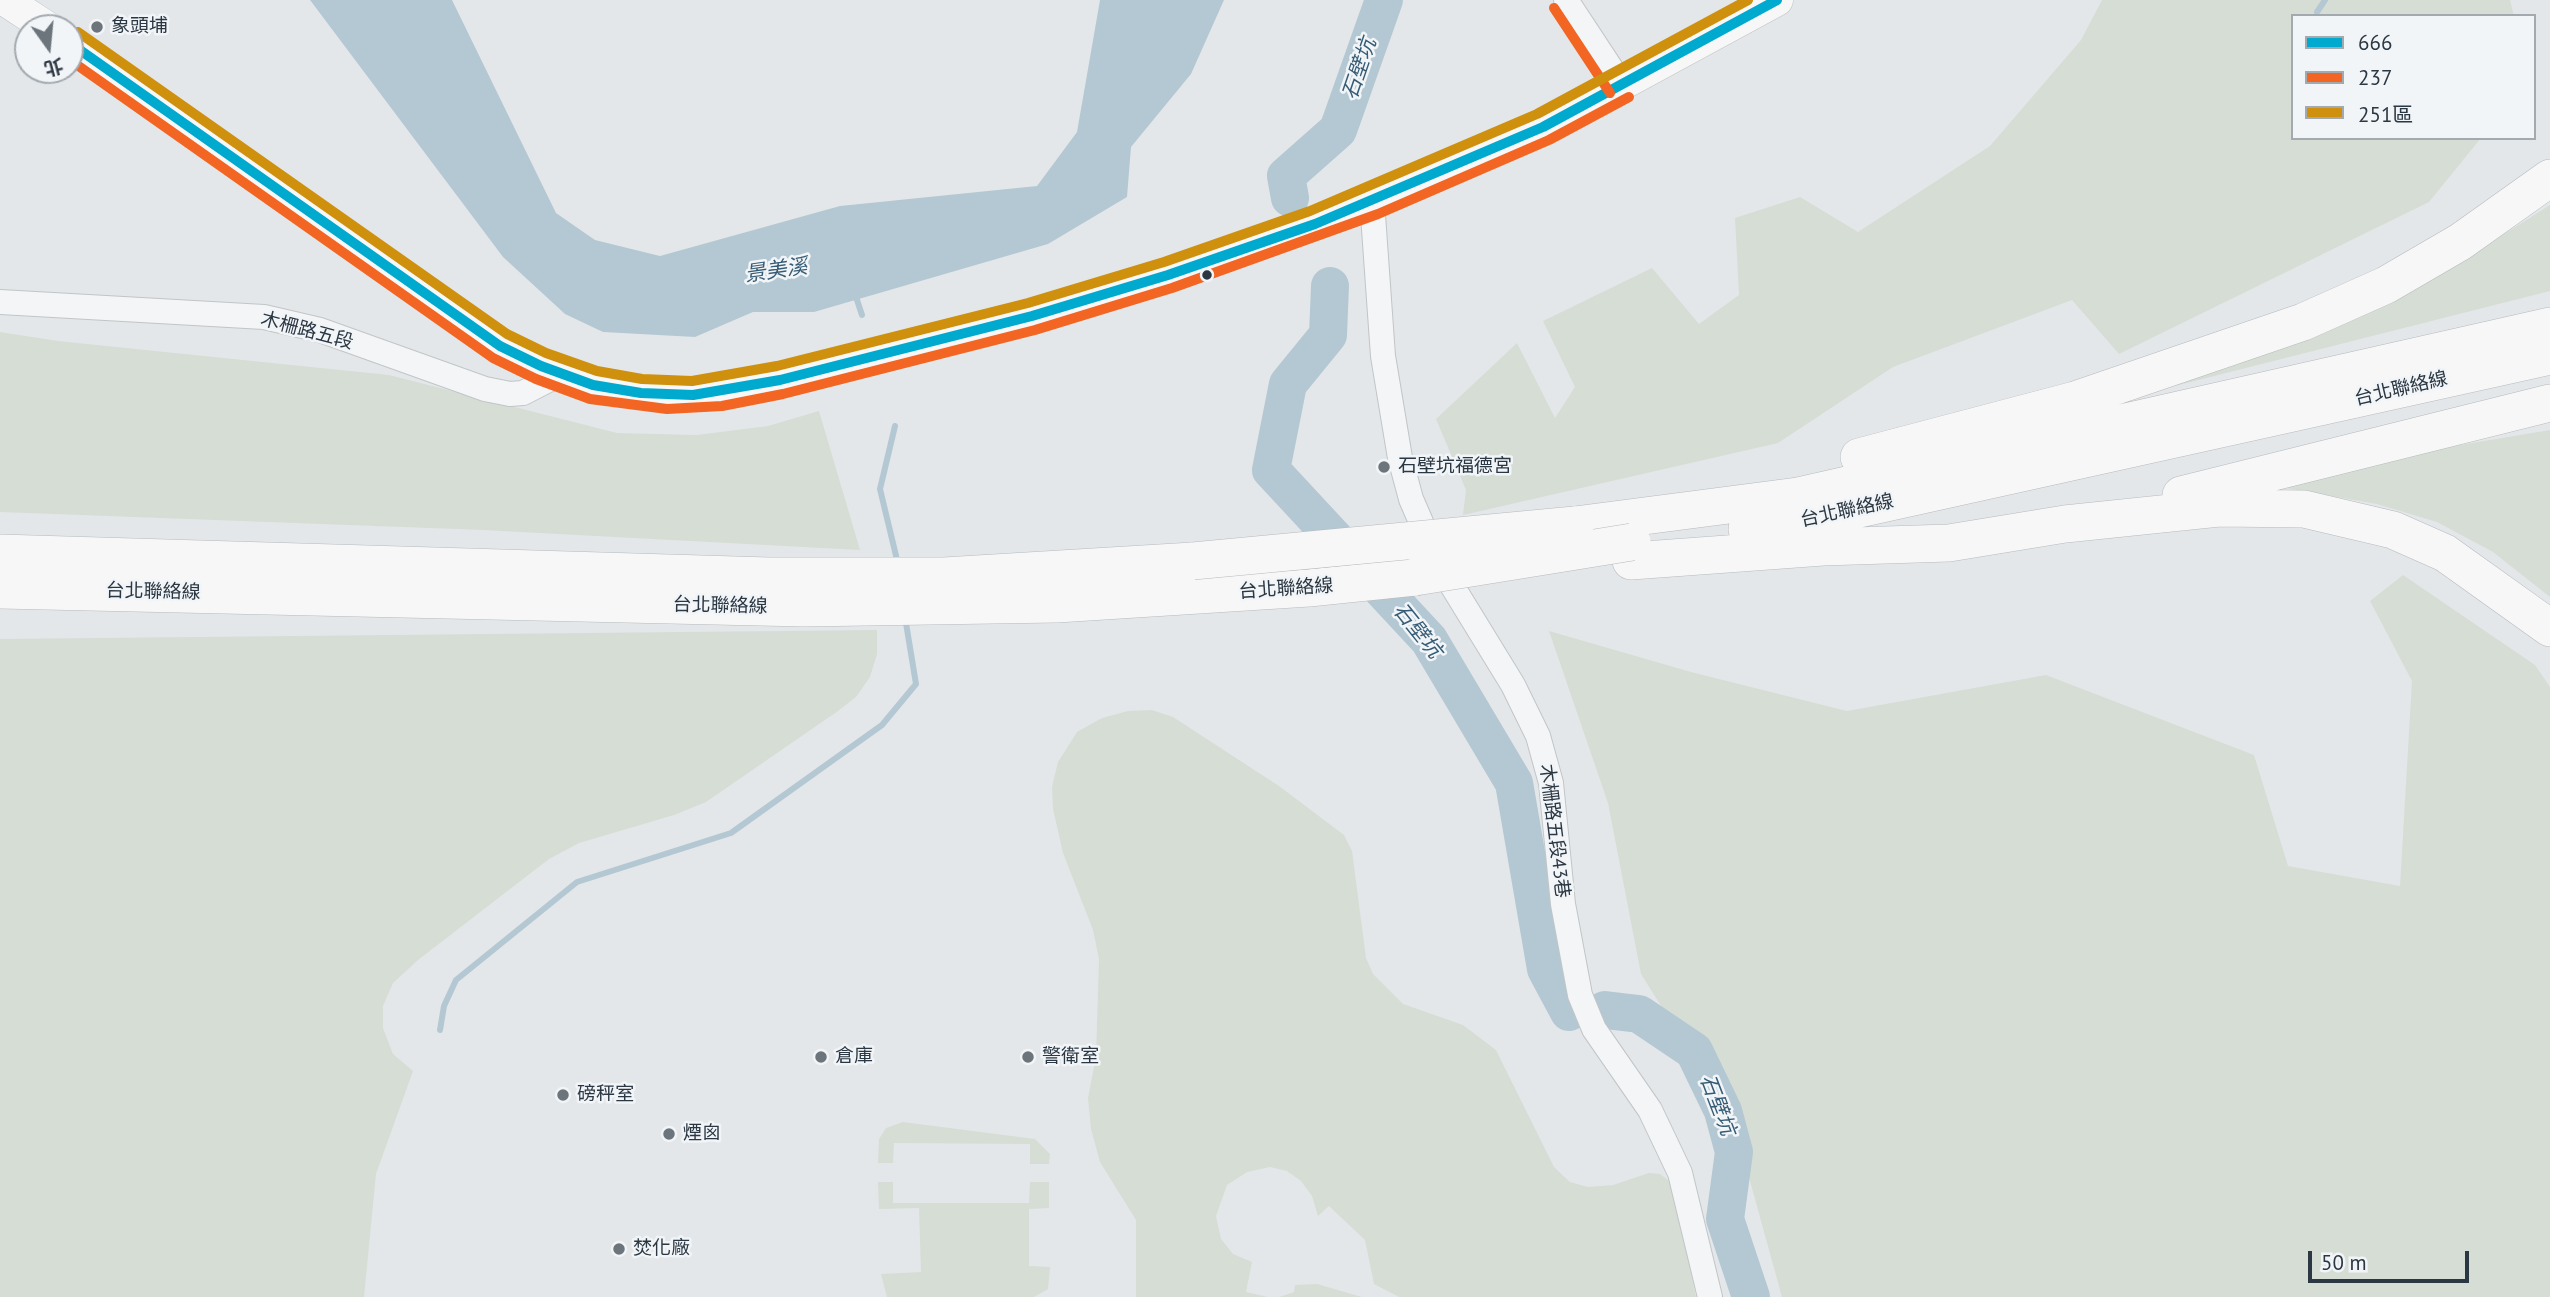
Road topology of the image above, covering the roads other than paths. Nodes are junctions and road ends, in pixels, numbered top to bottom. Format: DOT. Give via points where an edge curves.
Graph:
graph roads {
  1 [pos="5,0"];
  2 [pos="1776,0"];
  3 [pos="1572,9"];
  4 [pos="26,14"];
  5 [pos="84,53"];
  6 [pos="1622,85"];
  7 [pos="2550,178"];
  8 [pos="1372,201"];
  9 [pos="0,302"];
  10 [pos="2525,341"];
  11 [pos="2550,356"];
  12 [pos="561,374"];
  13 [pos="2550,403"];
  14 [pos="2065,524"];
  15 [pos="1631,540"];
  16 [pos="0,553"];
  17 [pos="1195,578"];
  18 [pos="0,590"];
  19 [pos="953,591"];
  20 [pos="2550,628"];
  21 [pos="1710,1297"];
  1 -- 4 [label="main road"];
  2 -- 6 [label="main road"];
  3 -- 6 [label="street"];
  5 -- 12 [label="main road" via="462,321 500,346"];
  6 -- 8 [label="main road" via="1543,127"];
  7 -- 15 [label="highway" via="2460,242 2386,285 2303,322 2075,400"];
  8 -- 12 [label="main road" via="1168,275 1032,316 743,389 693,395 641,393"];
  8 -- 21 [label="street, 木柵路五段43巷" via="1383,356 1411,499 1440,566 1513,685 1538,736 1550,783 1563,904 1580,995 1594,1029 1650,1111 1680,1173"];
  9 -- 12 [label="street, 木柵路五段" via="264,317 320,330 510,394 523,393"];
  10 -- 11 [label="highway, 台北聯絡線"];
  10 -- 15 [label="highway, 台北聯絡線" via="1796,523"];
  13 -- 14 [label="highway"];
  14 -- 15 [label="highway" via="1949,544 1823,547"];
  14 -- 20 [label="highway" via="2219,508 2304,509 2393,530 2445,553"];
  15 -- 17 [label="highway, 台北聯絡線, bridge" via="1415,577 1309,588"];
  15 -- 17 [label="highway, 台北聯絡線, bridge" via="1575,525"];
  16 -- 19 [label="highway, 台北聯絡線" via="769,576"];
  17 -- 19 [label="highway, 台北聯絡線"];
  18 -- 19 [label="highway, 台北聯絡線" via="804,608"];
}
